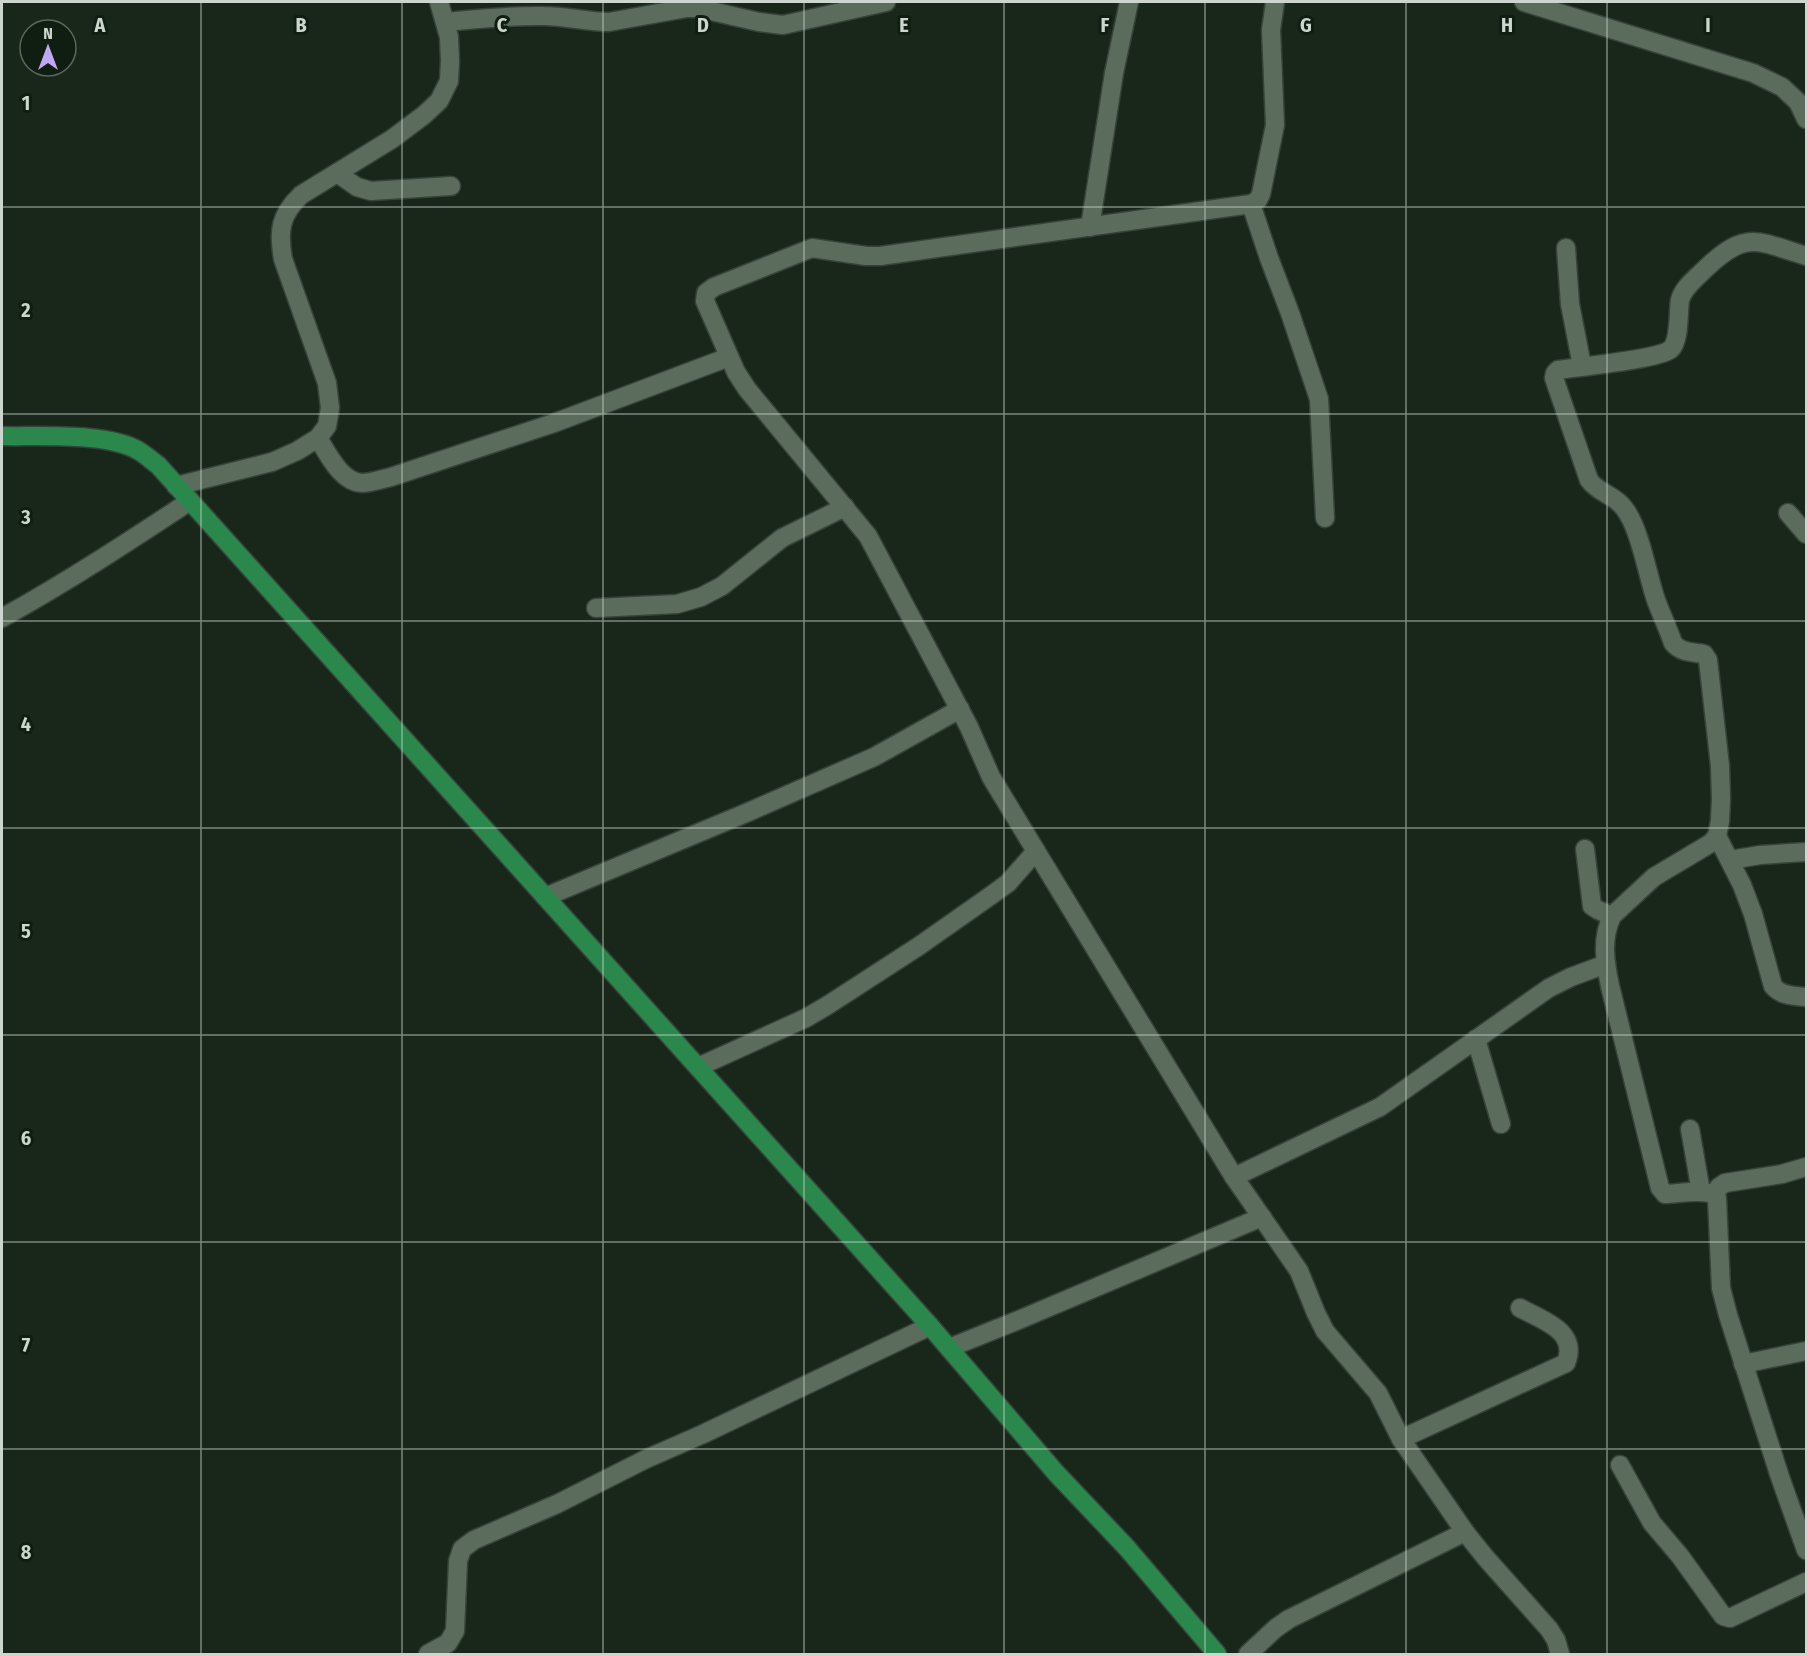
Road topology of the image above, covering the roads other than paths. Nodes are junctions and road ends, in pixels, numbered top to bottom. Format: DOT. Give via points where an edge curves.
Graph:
graph roads {
  1 [pos="439,2"];
  2 [pos="886,2"];
  3 [pos="1128,2"];
  4 [pos="1275,2"];
  5 [pos="1524,2"];
  6 [pos="445,22"];
  7 [pos="1806,119"];
  8 [pos="337,173"];
  9 [pos="451,186"];
  10 [pos="1251,204"];
  11 [pos="1090,227"];
  12 [pos="1566,248"];
  13 [pos="1806,256"];
  14 [pos="729,357"];
  15 [pos="1582,366"];
  16 [pos="2,436"];
  17 [pos="318,438"];
  18 [pos="176,486"];
  19 [pos="190,501"];
  20 [pos="845,507"];
  21 [pos="1788,513"];
  22 [pos="1325,518"];
  23 [pos="1806,534"];
  24 [pos="596,608"];
  25 [pos="2,618"];
  26 [pos="960,709"];
  27 [pos="1717,836"];
  28 [pos="1585,849"];
  29 [pos="1036,851"];
  30 [pos="1806,852"];
  31 [pos="1730,860"];
  32 [pos="545,897"];
  33 [pos="1612,916"];
  34 [pos="1606,964"];
  35 [pos="1806,997"];
  36 [pos="1476,1039"];
  37 [pos="698,1067"];
  38 [pos="1501,1124"];
  39 [pos="1690,1129"];
  40 [pos="1806,1167"];
  41 [pos="1234,1177"];
  42 [pos="1708,1193"];
  43 [pos="1262,1217"];
  44 [pos="1520,1308"];
  45 [pos="930,1326"];
  46 [pos="949,1348"];
  47 [pos="1806,1351"];
  48 [pos="1743,1364"];
  49 [pos="1401,1439"];
  50 [pos="1620,1465"];
  51 [pos="1465,1532"];
  52 [pos="1806,1550"];
  53 [pos="1806,1582"];
  54 [pos="428,1654"];
  55 [pos="1217,1654"];
  56 [pos="1248,1654"];
  57 [pos="1560,1654"];
  1 -- 6 [label="street"];
  2 -- 6 [label="street" via="783,24 698,8 609,22 512,16"];
  3 -- 11 [label="street"];
  4 -- 10 [label="street" via="1271,30 1274,131 1261,194"];
  5 -- 7 [label="street" via="1753,73 1782,87 1798,102"];
  6 -- 8 [label="street" via="449,37 448,81 439,101 392,139"];
  8 -- 9 [label="street" via="357,187 371,191"];
  8 -- 17 [label="street" via="289,207 279,241 327,383 330,408 327,426"];
  10 -- 11 [label="street"];
  10 -- 22 [label="street" via="1319,399"];
  11 -- 14 [label="street" via="880,256 806,250 706,293 705,301"];
  12 -- 15 [label="street" via="1570,304"];
  13 -- 15 [label="street" via="1762,242 1737,244 1704,269 1685,290 1676,342 1669,351 1652,357"];
  14 -- 17 [label="street" via="554,423 369,482 360,483 344,474"];
  14 -- 20 [label="street" via="747,388"];
  15 -- 27 [label="street" via="1558,370 1554,378 1588,480 1616,499 1631,520 1673,643 1684,651 1704,654 1708,660 1720,766"];
  16 -- 18 [label="main road" via="111,441 139,450"];
  17 -- 18 [label="street" via="272,462"];
  18 -- 19 [label="main road"];
  19 -- 25 [label="street"];
  19 -- 32 [label="main road"];
  20 -- 24 [label="street" via="782,538 722,586 701,597 678,604"];
  20 -- 26 [label="street" via="868,536"];
  21 -- 23 [label="street"];
  26 -- 29 [label="street" via="991,777"];
  26 -- 32 [label="street" via="874,757"];
  27 -- 31 [label="street"];
  27 -- 33 [label="street" via="1654,877"];
  28 -- 33 [label="street" via="1592,906"];
  29 -- 37 [label="street" via="1008,883 828,1005"];
  29 -- 41 [label="street"];
  30 -- 31 [label="street"];
  31 -- 35 [label="street" via="1753,914 1773,986 1777,992"];
  32 -- 37 [label="main road"];
  33 -- 34 [label="street" via="1604,952"];
  34 -- 36 [label="street" via="1549,988"];
  34 -- 42 [label="street" via="1660,1188 1665,1194"];
  36 -- 38 [label="street"];
  36 -- 41 [label="street" via="1380,1107"];
  37 -- 45 [label="main road"];
  39 -- 42 [label="street"];
  40 -- 42 [label="street" via="1725,1183"];
  41 -- 43 [label="street"];
  42 -- 48 [label="street" via="1719,1202 1721,1288"];
  43 -- 46 [label="street"];
  43 -- 49 [label="street" via="1299,1271 1325,1331 1378,1393"];
  44 -- 49 [label="street" via="1565,1336 1569,1356 1566,1363"];
  45 -- 46 [label="main road"];
  45 -- 54 [label="street" via="474,1540 462,1549 458,1561 455,1631 448,1643"];
  46 -- 55 [label="main road"];
  47 -- 48 [label="street"];
  48 -- 52 [label="street"];
  49 -- 51 [label="street"];
  50 -- 53 [label="street" via="1652,1523 1723,1616 1730,1618"];
  51 -- 56 [label="street" via="1289,1619"];
  51 -- 57 [label="street" via="1550,1629"];
}
